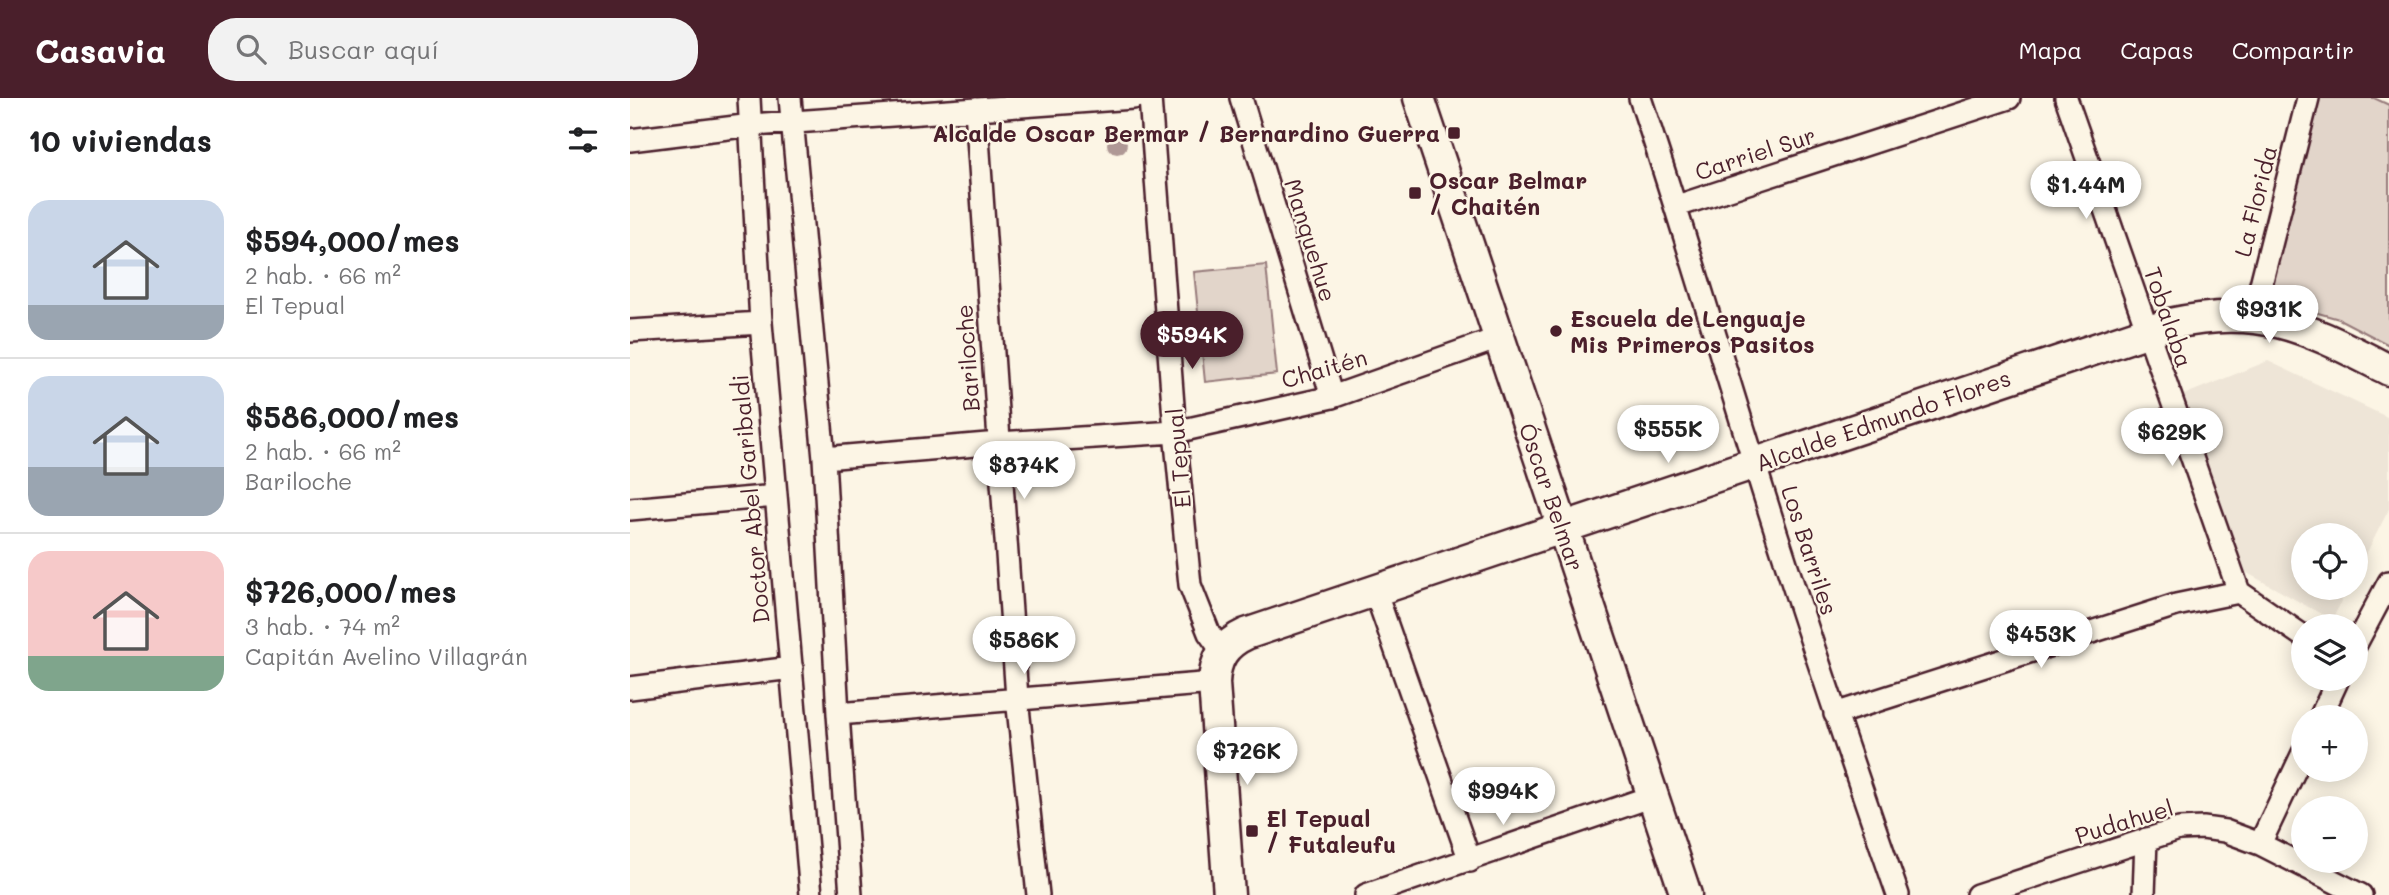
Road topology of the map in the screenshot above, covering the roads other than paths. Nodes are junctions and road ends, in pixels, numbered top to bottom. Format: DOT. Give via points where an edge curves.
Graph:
graph roads {
  1 [pos="749,98"];
  2 [pos="790,98"];
  3 [pos="1133,98"];
  4 [pos="1150,98"];
  5 [pos="1241,98"];
  6 [pos="1419,98"];
  7 [pos="1640,98"];
  8 [pos="2009,98"];
  9 [pos="2066,98"];
  10 [pos="2308,98"];
  11 [pos="976,109"];
  12 [pos="792,122"];
  13 [pos="752,125"];
  14 [pos="630,140"];
  15 [pos="1677,206"];
  16 [pos="2253,316"];
  17 [pos="761,323"];
  18 [pos="630,331"];
  19 [pos="2146,331"];
  20 [pos="1499,338"];
  21 [pos="2389,370"];
  22 [pos="1332,397"];
  23 [pos="1175,432"];
  24 [pos="999,443"];
  25 [pos="824,458"];
  26 [pos="1754,463"];
  27 [pos="776,496"];
  28 [pos="630,509"];
  29 [pos="1563,527"];
  30 [pos="2389,582"];
  31 [pos="1375,591"];
  32 [pos="2239,592"];
  33 [pos="2368,621"];
  34 [pos="2291,628"];
  35 [pos="1222,651"];
  36 [pos="792,668"];
  37 [pos="1214,683"];
  38 [pos="630,688"];
  39 [pos="1017,698"];
  40 [pos="838,714"];
  41 [pos="1835,714"];
  42 [pos="2291,778"];
  43 [pos="1653,796"];
  44 [pos="2146,839"];
  45 [pos="2260,844"];
  46 [pos="1470,860"];
  47 [pos="2318,885"];
  48 [pos="811,895"];
  49 [pos="851,895"];
  50 [pos="1038,895"];
  51 [pos="1228,895"];
  52 [pos="1366,895"];
  53 [pos="1686,895"];
  54 [pos="1898,895"];
  55 [pos="1977,895"];
  56 [pos="2144,895"];
  57 [pos="2361,895"];
  1 -- 13 [label="street, Doctor Abel Garibaldi"];
  2 -- 12 [label="street"];
  3 -- 11 [label="street"];
  4 -- 23 [label="street, El Tepual"];
  5 -- 22 [label="street, Manquehue"];
  6 -- 20 [label="street, Óscar Belmar"];
  7 -- 15 [label="street, Los Barriles"];
  8 -- 15 [label="street, Carriel Sur"];
  9 -- 19 [label="street, Tobalaba"];
  10 -- 16 [label="street, La Florida"];
  11 -- 12 [label="street"];
  11 -- 24 [label="street, Bariloche"];
  12 -- 13 [label="street"];
  12 -- 25 [label="street"];
  13 -- 14 [label="street"];
  13 -- 17 [label="street, Doctor Abel Garibaldi"];
  15 -- 26 [label="street, Los Barriles"];
  16 -- 19 [label="street, Alcalde Edmundo Flores" via="2196,318"];
  16 -- 21 [label="street, Alcalde Edmundo Flores" via="2306,329"];
  17 -- 18 [label="street"];
  17 -- 27 [label="street, Doctor Abel Garibaldi"];
  19 -- 26 [label="street, Alcalde Edmundo Flores"];
  19 -- 32 [label="street, Tobalaba"];
  20 -- 22 [label="street, Chaitén"];
  20 -- 29 [label="street, Óscar Belmar"];
  22 -- 23 [label="street, Chaitén"];
  23 -- 24 [label="street, Chaitén"];
  23 -- 35 [label="street, El Tepual" via="1190,585 1209,633"];
  24 -- 25 [label="street, Chaitén"];
  24 -- 39 [label="street, Bariloche"];
  25 -- 40 [label="street"];
  26 -- 29 [label="street, Alcalde Edmundo Flores"];
  26 -- 41 [label="street, Los Barriles"];
  27 -- 28 [label="street"];
  27 -- 36 [label="street, Doctor Abel Garibaldi"];
  29 -- 31 [label="street, Alcalde Edmundo Flores"];
  29 -- 43 [label="street, Óscar Belmar"];
  30 -- 33 [label="street"];
  31 -- 35 [label="street, Alcalde Edmundo Flores" via="1246,634"];
  31 -- 46 [label="street"];
  32 -- 34 [label="street"];
  32 -- 41 [label="street" via="2176,604"];
  35 -- 37 [label="street"];
  36 -- 38 [label="street"];
  36 -- 48 [label="street, Doctor Abel Garibaldi"];
  37 -- 39 [label="street"];
  37 -- 51 [label="street"];
  39 -- 40 [label="street"];
  39 -- 50 [label="street, Bariloche"];
  40 -- 49 [label="street"];
  41 -- 54 [label="street, Los Barriles"];
  42 -- 45 [label="street"];
  43 -- 46 [label="street"];
  43 -- 53 [label="street, Óscar Belmar"];
  44 -- 45 [label="street, Pudahuel" via="2179,829 2203,828"];
  44 -- 55 [label="street, Pudahuel"];
  44 -- 56 [label="street"];
  45 -- 47 [label="street, Pudahuel"];
  46 -- 52 [label="street"];
  47 -- 57 [label="street, Pudahuel"];
}
